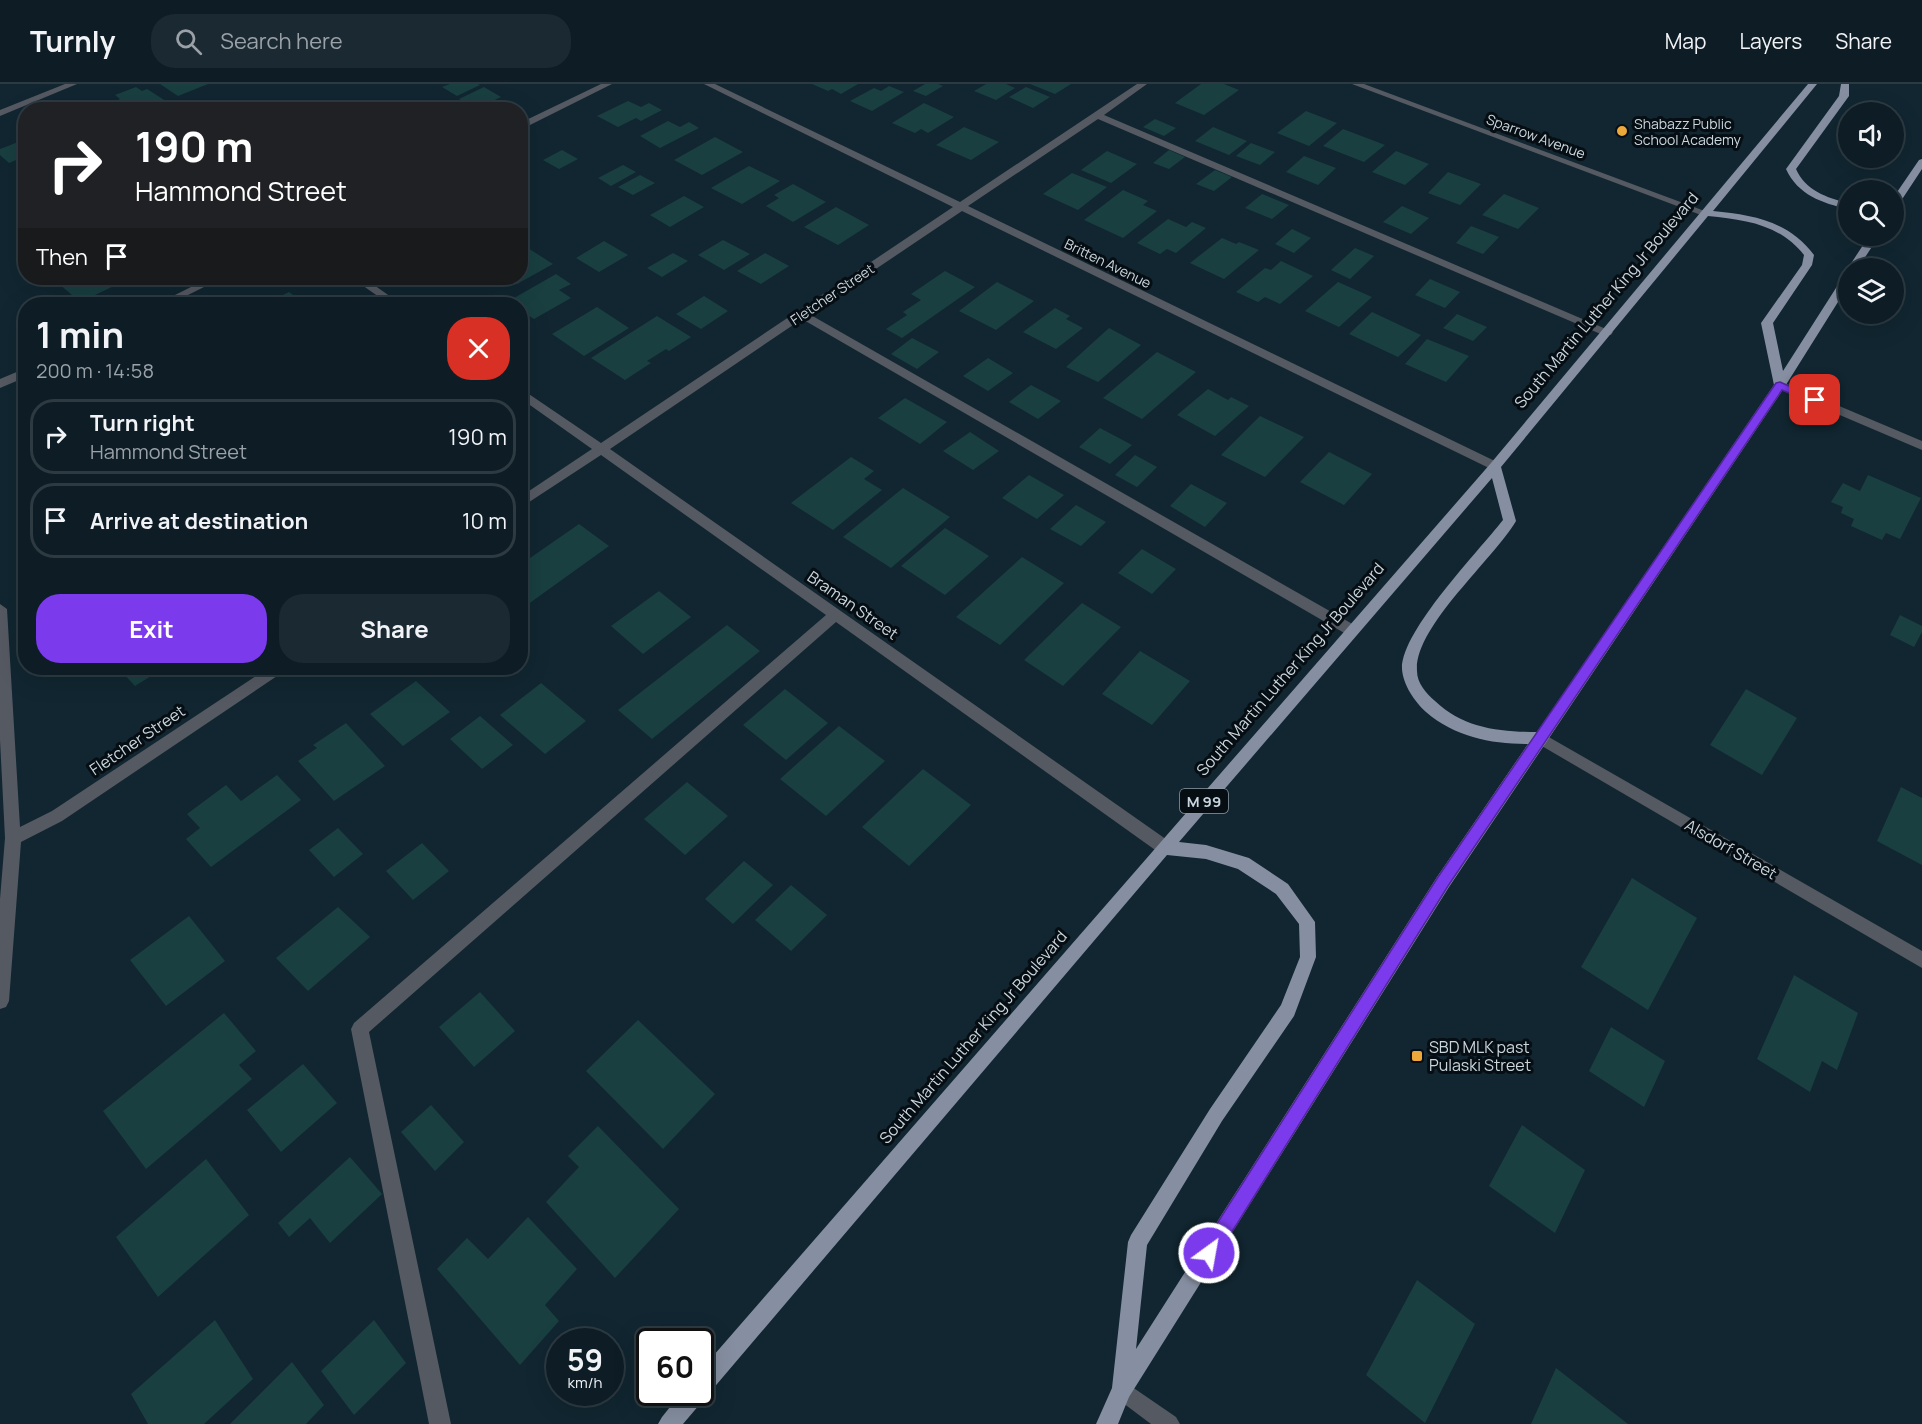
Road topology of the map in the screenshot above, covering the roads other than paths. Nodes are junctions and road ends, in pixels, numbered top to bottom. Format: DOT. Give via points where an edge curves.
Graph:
graph roads {
  1 [pos="73,84"];
  2 [pos="608,84"];
  3 [pos="708,84"];
  4 [pos="1143,84"];
  5 [pos="1356,84"];
  6 [pos="1813,84"];
  7 [pos="1845,84"];
  8 [pos="26,102"];
  9 [pos="18,105"];
  10 [pos="0,112"];
  11 [pos="1097,115"];
  12 [pos="528,123"];
  13 [pos="1922,162"];
  14 [pos="1918,174"];
  15 [pos="1904,191"];
  16 [pos="1838,202"];
  17 [pos="959,208"];
  18 [pos="1706,213"];
  19 [pos="202,285"];
  20 [pos="368,285"];
  21 [pos="1838,293"];
  22 [pos="177,297"];
  23 [pos="386,297"];
  24 [pos="802,315"];
  25 [pos="1607,332"];
  26 [pos="18,376"];
  27 [pos="0,384"];
  28 [pos="1780,385"];
  29 [pos="528,398"];
  30 [pos="1922,446"];
  31 [pos="602,450"];
  32 [pos="1495,466"];
  33 [pos="528,499"];
  34 [pos="0,609"];
  35 [pos="835,615"];
  36 [pos="1352,630"];
  37 [pos="268,675"];
  38 [pos="1540,738"];
  39 [pos="13,838"];
  40 [pos="1164,847"];
  41 [pos="1922,960"];
  42 [pos="0,1001"];
  43 [pos="714,1371"];
  44 [pos="1122,1390"];
  45 [pos="684,1406"];
  46 [pos="440,1424"];
  47 [pos="669,1424"];
  48 [pos="1107,1424"];
  49 [pos="1169,1424"];
  1 -- 8 [label="street"];
  2 -- 12 [label="street"];
  3 -- 17 [label="street, Britten Avenue"];
  4 -- 11 [label="street, Fletcher Street"];
  5 -- 18 [label="street, Sparrow Avenue"];
  6 -- 18 [label="main road, South Martin Luther King Jr Boulevard / M 99"];
  7 -- 16 [label="main road" via="1844,96 1791,169 1794,180 1804,189"];
  9 -- 10 [label="street"];
  11 -- 17 [label="street, Fletcher Street"];
  11 -- 25 [label="street"];
  13 -- 14 [label="main road"];
  14 -- 15 [label="main road"];
  17 -- 24 [label="street, Fletcher Street"];
  17 -- 32 [label="street, Britten Avenue"];
  18 -- 25 [label="main road, South Martin Luther King Jr Boulevard / M 99"];
  18 -- 28 [label="main road" via="1766,221 1785,230 1809,255 1808,265 1767,322"];
  19 -- 22 [label="street"];
  20 -- 23 [label="street"];
  21 -- 28 [label="main road"];
  24 -- 31 [label="street, Fletcher Street"];
  24 -- 36 [label="street"];
  25 -- 32 [label="main road, South Martin Luther King Jr Boulevard / M 99"];
  26 -- 27 [label="street"];
  28 -- 30 [label="street"];
  28 -- 38 [label="main road"];
  29 -- 31 [label="street, Braman Street"];
  31 -- 33 [label="street, Fletcher Street"];
  31 -- 35 [label="street, Braman Street"];
  32 -- 36 [label="main road, South Martin Luther King Jr Boulevard / M 99"];
  32 -- 38 [label="main road" via="1510,521 1421,631 1412,651 1410,674 1422,699 1450,720 1478,733"];
  34 -- 39 [label="street"];
  35 -- 40 [label="street, Braman Street"];
  35 -- 46 [label="street" via="360,1029"];
  36 -- 40 [label="main road, South Martin Luther King Jr Boulevard / M 99"];
  37 -- 39 [label="street, Fletcher Street" via="57,816"];
  38 -- 41 [label="street, Alsdorf Street"];
  38 -- 44 [label="main road" via="1443,882"];
  39 -- 42 [label="street"];
  40 -- 43 [label="main road, South Martin Luther King Jr Boulevard / M 99"];
  40 -- 44 [label="main road" via="1206,852 1243,863 1281,889 1307,922 1308,957 1288,1010 1216,1115 1138,1242"];
  44 -- 48 [label="main road"];
  44 -- 49 [label="street"];
  45 -- 47 [label="main road"];
}
